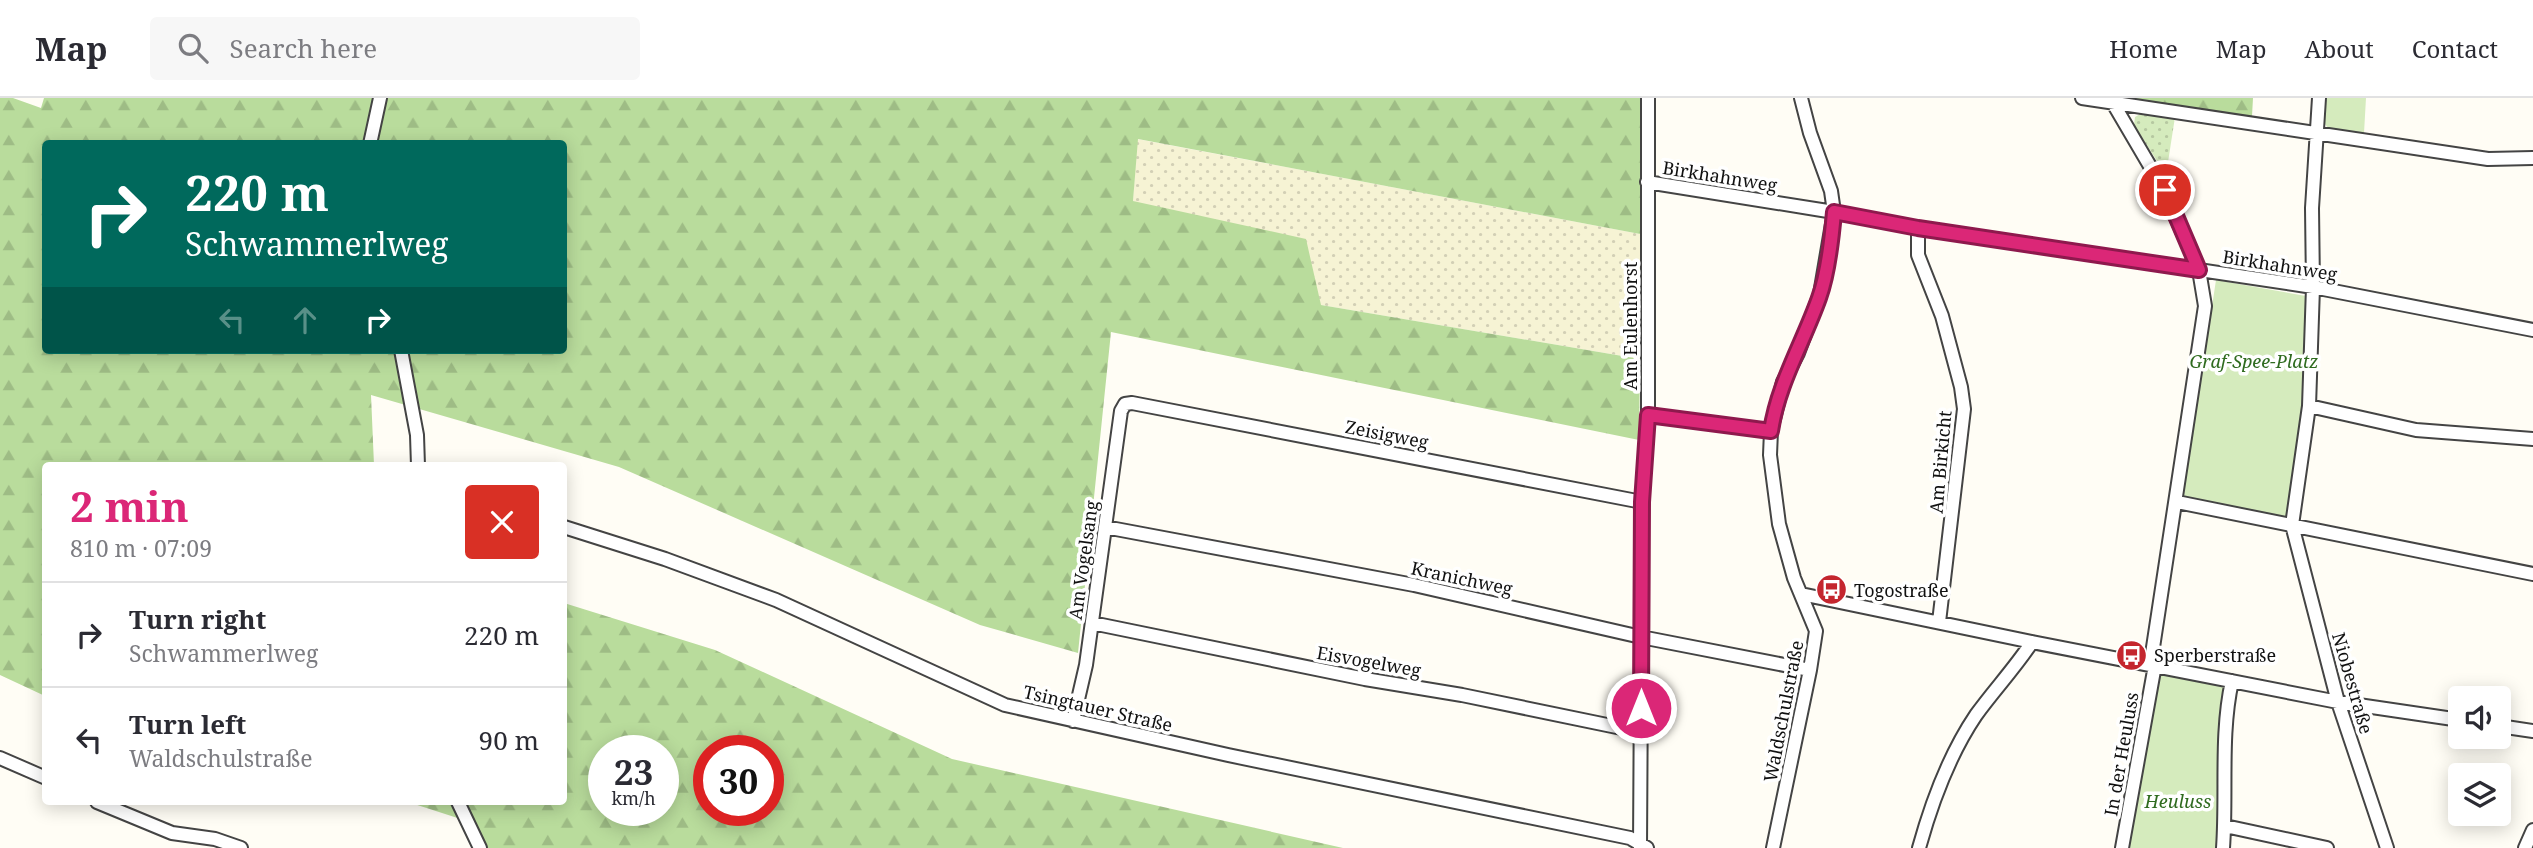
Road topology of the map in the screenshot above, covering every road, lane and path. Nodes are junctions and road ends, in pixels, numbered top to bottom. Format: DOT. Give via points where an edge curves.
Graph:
graph roads {
  1 [pos="380,98"];
  2 [pos="1648,98"];
  3 [pos="1801,98"];
  4 [pos="2082,98"];
  5 [pos="2319,98"];
  6 [pos="2111,101"];
  7 [pos="2316,135"];
  8 [pos="371,140"];
  9 [pos="2533,158"];
  10 [pos="1647,182"];
  11 [pos="1834,212"];
  12 [pos="1918,228"];
  13 [pos="2199,270"];
  14 [pos="2313,287"];
  15 [pos="2533,330"];
  16 [pos="402,354"];
  17 [pos="1125,404"];
  18 [pos="2309,406"];
  19 [pos="1648,415"];
  20 [pos="1771,431"];
  21 [pos="2533,439"];
  22 [pos="418,462"];
  23 [pos="1642,502"];
  24 [pos="2177,502"];
  25 [pos="2292,525"];
  26 [pos="1105,527"];
  27 [pos="567,528"];
  28 [pos="2533,574"];
  29 [pos="1801,594"];
  30 [pos="1939,622"];
  31 [pos="1092,623"];
  32 [pos="1641,637"];
  33 [pos="2032,642"];
  34 [pos="2155,665"];
  35 [pos="1810,670"];
  36 [pos="2232,681"];
  37 [pos="2338,702"];
  38 [pos="2448,718"];
  39 [pos="1073,721"];
  40 [pos="2511,728"];
  41 [pos="2533,731"];
  42 [pos="1641,732"];
  43 [pos="0,758"];
  44 [pos="42,776"];
  45 [pos="104,805"];
  46 [pos="459,805"];
  47 [pos="2225,826"];
  48 [pos="2533,830"];
  49 [pos="1642,846"];
  50 [pos="241,848"];
  51 [pos="480,848"];
  52 [pos="1773,848"];
  53 [pos="1919,848"];
  54 [pos="2122,848"];
  55 [pos="2223,848"];
  56 [pos="2327,848"];
  57 [pos="2387,848"];
  58 [pos="2525,848"];
  1 -- 8 [label="street"];
  2 -- 10 [label="street, Am Eulenhorst"];
  3 -- 11 [label="street, Waldschulstraße"];
  4 -- 6 [label="street"];
  5 -- 7 [label="street"];
  6 -- 7 [label="street"];
  6 -- 13 [label="street" via="2165,190"];
  7 -- 9 [label="street" via="2488,159"];
  7 -- 14 [label="street"];
  10 -- 11 [label="street, Birkhahnweg"];
  10 -- 19 [label="street, Am Eulenhorst"];
  11 -- 12 [label="street, Birkhahnweg"];
  11 -- 20 [label="street, Waldschulstraße" via="1820,294 1780,389"];
  12 -- 13 [label="street, Birkhahnweg"];
  12 -- 30 [label="street, Am Birkicht" via="1918,255 1942,316 1964,409"];
  13 -- 14 [label="street, Birkhahnweg"];
  13 -- 24 [label="street" via="2205,306"];
  14 -- 15 [label="street, Birkhahnweg"];
  14 -- 18 [label="street"];
  16 -- 22 [label="street"];
  17 -- 23 [label="street, Zeisigweg"];
  17 -- 26 [label="street, Am Vogelsang"];
  18 -- 21 [label="street" via="2416,430"];
  18 -- 25 [label="street"];
  19 -- 20 [label="street"];
  19 -- 23 [label="street, Am Eulenhorst"];
  20 -- 29 [label="street, Waldschulstraße" via="1779,524"];
  23 -- 32 [label="street, Am Eulenhorst"];
  24 -- 25 [label="street"];
  24 -- 34 [label="street" via="2152,654"];
  25 -- 28 [label="street"];
  25 -- 37 [label="street, Niobestraße"];
  26 -- 31 [label="street, Am Vogelsang"];
  26 -- 32 [label="street, Kranichweg" via="1414,585"];
  27 -- 39 [label="street, Tsingtauer Straße" via="776,600 1005,705"];
  29 -- 30 [label="street"];
  29 -- 35 [label="street, Waldschulstraße" via="1816,631"];
  30 -- 33 [label="street"];
  31 -- 39 [label="street, Am Vogelsang"];
  31 -- 42 [label="street, Eisvogelweg"];
  32 -- 35 [label="street, Kranichweg"];
  32 -- 42 [label="street, Am Eulenhorst"];
  33 -- 34 [label="street"];
  33 -- 53 [label="street" via="1959,744"];
  34 -- 36 [label="street"];
  34 -- 54 [label="street, In der Heuluss"];
  35 -- 52 [label="street, Waldschulstraße"];
  36 -- 37 [label="street"];
  36 -- 47 [label="street" via="2225,751"];
  37 -- 38 [label="street"];
  37 -- 57 [label="street, Niobestraße"];
  39 -- 49 [label="street, Tsingtauer Straße" via="1630,838"];
  40 -- 41 [label="street"];
  42 -- 49 [label="street, Am Eulenhorst"];
  43 -- 44 [label="street"];
  45 -- 50 [label="street" via="172,832"];
  46 -- 51 [label="street"];
  47 -- 55 [label="street"];
  47 -- 56 [label="street"];
  48 -- 58 [label="street"];
}
